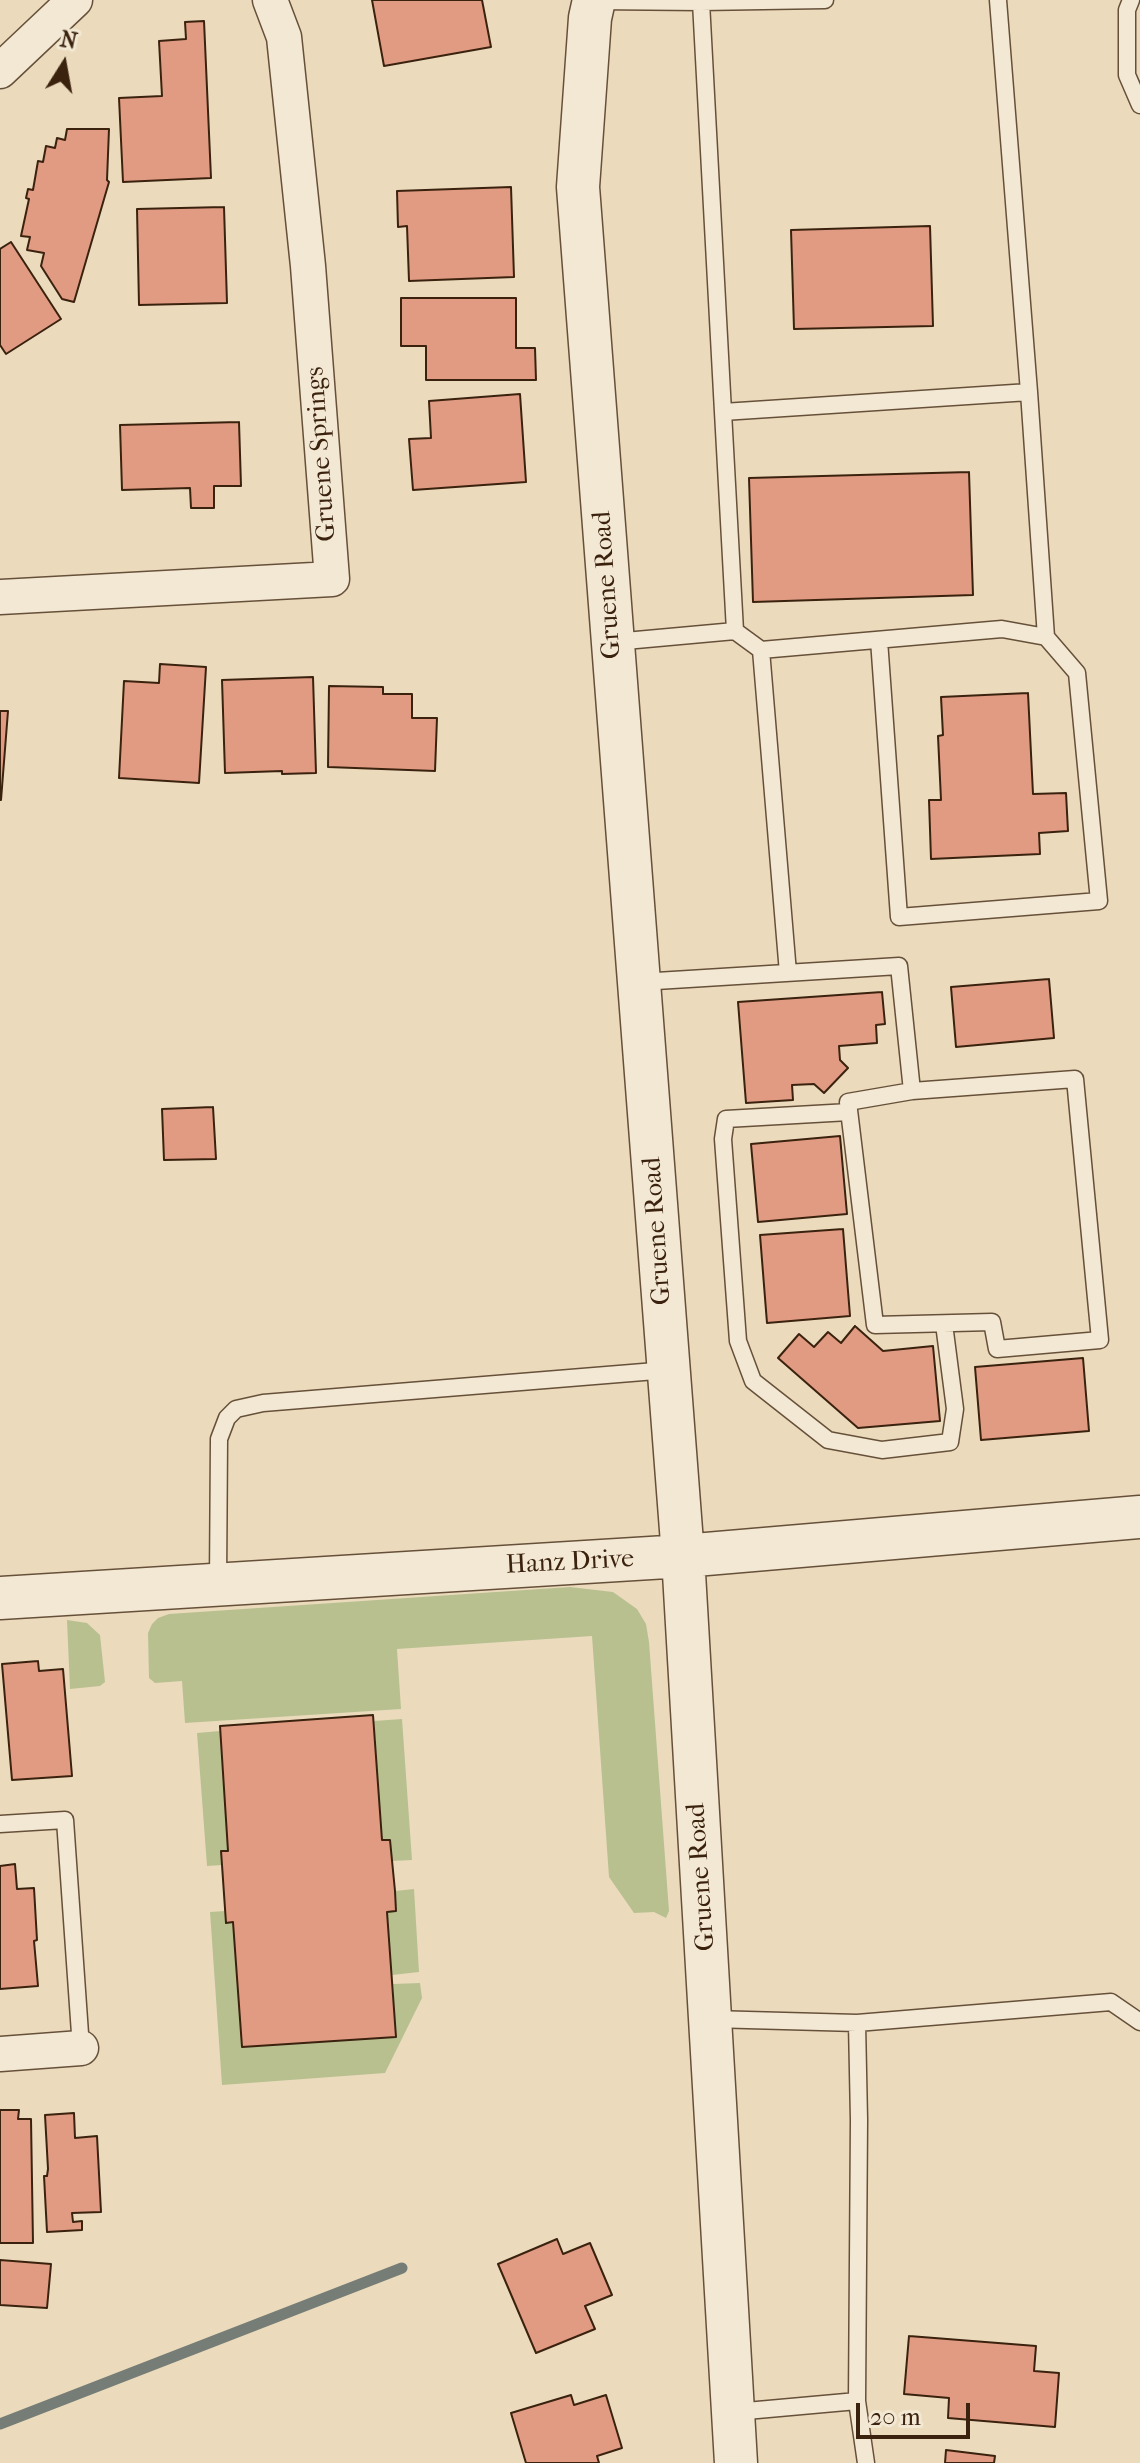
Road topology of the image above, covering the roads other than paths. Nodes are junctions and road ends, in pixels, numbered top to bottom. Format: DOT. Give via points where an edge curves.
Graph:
graph roads {
  1 [pos="75,0"];
  2 [pos="270,0"];
  3 [pos="594,0"];
  4 [pos="825,0"];
  5 [pos="998,0"];
  6 [pos="1131,0"];
  7 [pos="701,2"];
  8 [pos="0,71"];
  9 [pos="1140,105"];
  10 [pos="1029,392"];
  11 [pos="723,412"];
  12 [pos="0,597"];
  13 [pos="735,631"];
  14 [pos="1046,637"];
  15 [pos="879,640"];
  16 [pos="613,642"];
  17 [pos="761,650"];
  18 [pos="788,973"];
  19 [pos="639,982"];
  20 [pos="912,1091"];
  21 [pos="849,1112"];
  22 [pos="944,1324"];
  23 [pos="669,1370"];
  24 [pos="1140,1517"];
  25 [pos="683,1556"];
  26 [pos="218,1585"];
  27 [pos="0,1598"];
  28 [pos="0,1824"];
  29 [pos="711,2019"];
  30 [pos="1140,2022"];
  31 [pos="857,2023"];
  32 [pos="81,2048"];
  33 [pos="0,2054"];
  34 [pos="857,2401"];
  35 [pos="732,2413"];
  36 [pos="736,2463"];
  37 [pos="866,2463"];
  1 -- 8 [label="street"];
  2 -- 12 [label="street, Gruene Springs" via="284,37 332,579"];
  3 -- 7 [label="lane"];
  3 -- 16 [label="street, Gruene Road" via="578,187"];
  4 -- 7 [label="lane"];
  5 -- 10 [label="lane"];
  6 -- 9 [label="lane" via="1127,75"];
  7 -- 11 [label="lane"];
  10 -- 11 [label="lane"];
  10 -- 14 [label="lane"];
  11 -- 13 [label="lane"];
  13 -- 16 [label="lane"];
  13 -- 17 [label="lane"];
  14 -- 15 [label="lane" via="1002,629"];
  14 -- 15 [label="lane" via="1077,673 1099,901 899,917"];
  15 -- 17 [label="lane"];
  16 -- 19 [label="street, Gruene Road"];
  17 -- 18 [label="lane"];
  18 -- 19 [label="lane"];
  18 -- 20 [label="lane" via="899,966"];
  19 -- 23 [label="street, Gruene Road"];
  20 -- 21 [label="lane" via="848,1102"];
  20 -- 22 [label="lane" via="1075,1079 1100,1340 997,1349 992,1322"];
  21 -- 22 [label="lane" via="875,1325"];
  21 -- 22 [label="lane" via="726,1119 723,1139 738,1341 753,1381 828,1440 882,1450 950,1442 955,1409"];
  23 -- 25 [label="street, Gruene Road"];
  23 -- 26 [label="lane" via="236,1409 219,1439"];
  24 -- 25 [label="street, Hanz Drive"];
  25 -- 26 [label="street, Hanz Drive"];
  25 -- 29 [label="street, Gruene Road"];
  26 -- 27 [label="street, Hanz Drive"];
  28 -- 32 [label="lane" via="65,1820"];
  29 -- 31 [label="lane"];
  29 -- 35 [label="street, Gruene Road"];
  30 -- 31 [label="lane" via="1111,2002"];
  31 -- 34 [label="lane"];
  32 -- 33 [label="street"];
  34 -- 35 [label="lane"];
  34 -- 37 [label="lane"];
  35 -- 36 [label="street, Gruene Road"];
}
